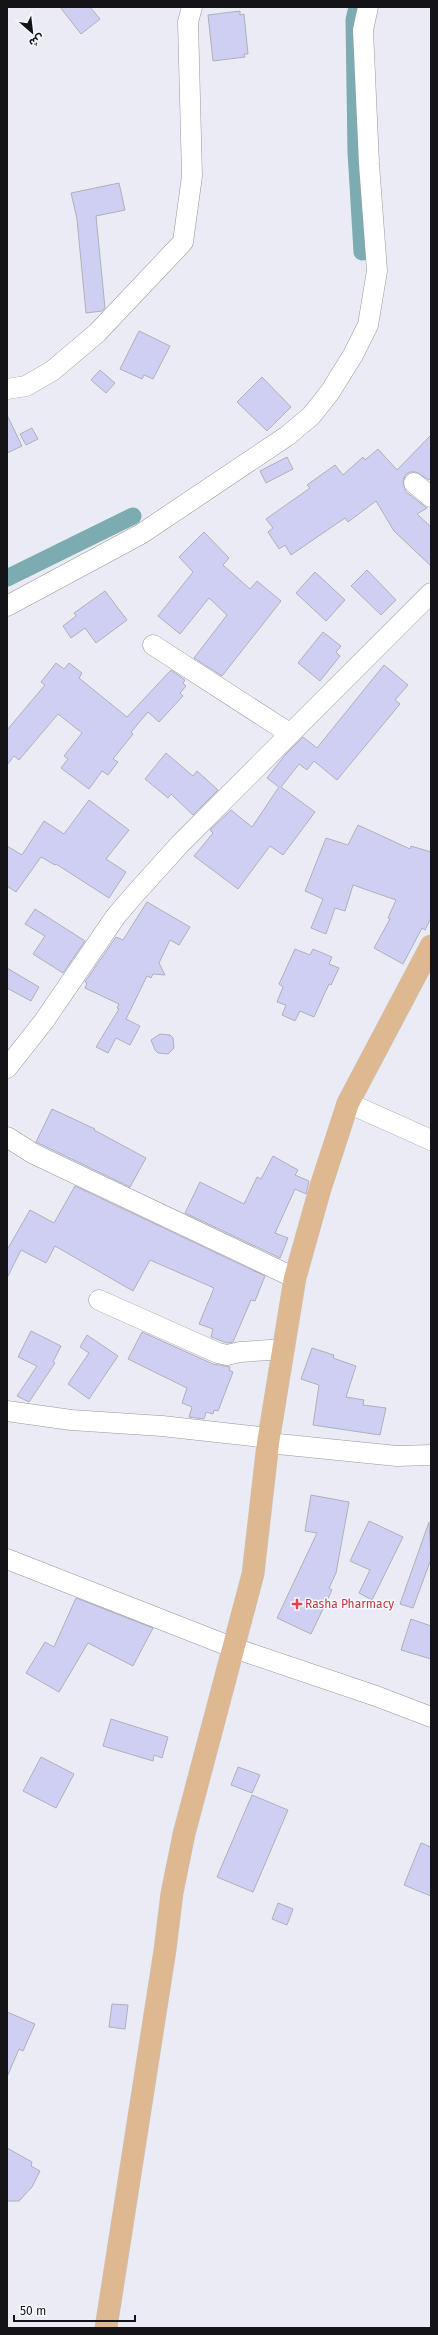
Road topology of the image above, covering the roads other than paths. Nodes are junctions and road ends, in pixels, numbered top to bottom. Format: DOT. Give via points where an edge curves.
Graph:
graph roads {
  1 [pos="192,7"];
  2 [pos="368,7"];
  3 [pos="7,389"];
  4 [pos="414,483"];
  5 [pos="431,497"];
  6 [pos="431,592"];
  7 [pos="7,606"];
  8 [pos="153,645"];
  9 [pos="289,733"];
  10 [pos="431,946"];
  11 [pos="7,1068"];
  12 [pos="348,1103"];
  13 [pos="7,1137"];
  14 [pos="431,1140"];
  15 [pos="295,1278"];
  16 [pos="99,1300"];
  17 [pos="284,1349"];
  18 [pos="7,1411"];
  19 [pos="268,1441"];
  20 [pos="431,1455"];
  21 [pos="7,1559"];
  22 [pos="234,1648"];
  23 [pos="431,1717"];
  24 [pos="106,2328"];
  1 -- 3 [label="street" via="188,22 192,176 183,242 97,333 52,371 26,386"];
  2 -- 7 [label="street" via="363,30 377,271 368,325 353,355 330,392 311,416 287,436 141,534"];
  4 -- 5 [label="street"];
  6 -- 9 [label="street"];
  8 -- 9 [label="street"];
  9 -- 11 [label="street" via="180,844 116,916 44,1021"];
  10 -- 12 [label="main road"];
  12 -- 14 [label="street"];
  12 -- 15 [label="main road"];
  13 -- 15 [label="street" via="34,1154"];
  15 -- 17 [label="main road"];
  16 -- 17 [label="street" via="218,1353 227,1355"];
  17 -- 19 [label="main road"];
  18 -- 19 [label="street" via="71,1420 162,1426"];
  19 -- 20 [label="street" via="397,1456"];
  19 -- 22 [label="main road" via="253,1574"];
  21 -- 22 [label="street"];
  22 -- 23 [label="street"];
  22 -- 24 [label="main road" via="198,1774 172,1893"];
}
